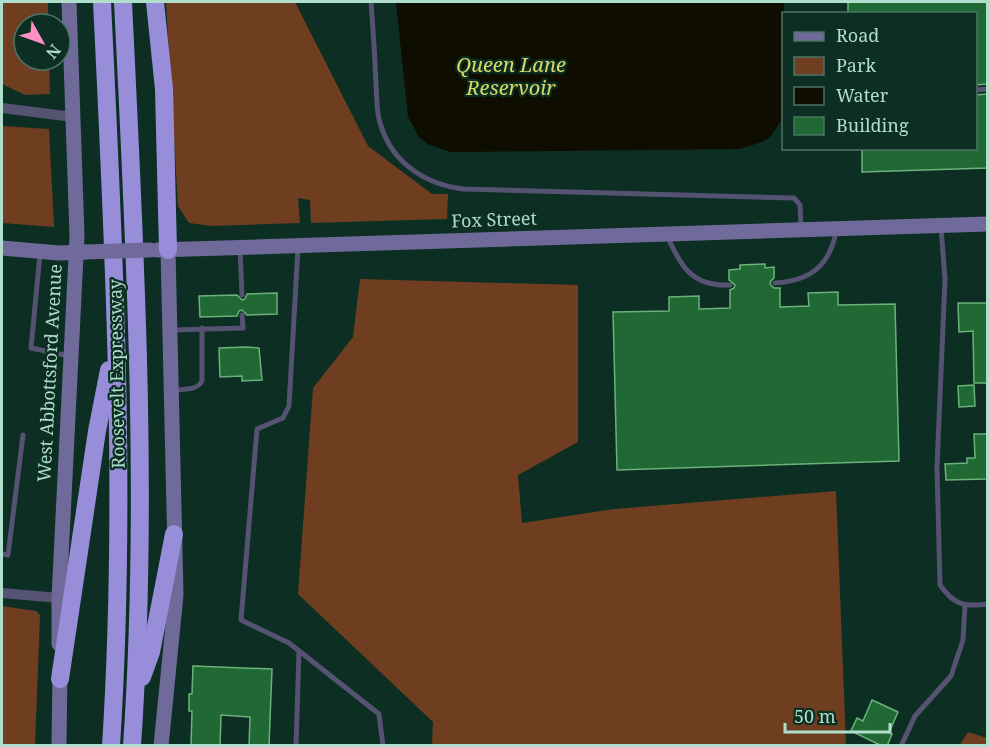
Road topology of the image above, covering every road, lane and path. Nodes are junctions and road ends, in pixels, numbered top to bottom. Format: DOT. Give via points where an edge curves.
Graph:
graph roads {
  1 [pos="69,2"];
  2 [pos="102,2"];
  3 [pos="123,2"];
  4 [pos="155,2"];
  5 [pos="371,2"];
  6 [pos="2,108"];
  7 [pos="72,117"];
  8 [pos="987,224"];
  9 [pos="941,226"];
  10 [pos="836,229"];
  11 [pos="801,230"];
  12 [pos="666,234"];
  13 [pos="298,246"];
  14 [pos="2,248"];
  15 [pos="240,248"];
  16 [pos="168,250"];
  17 [pos="40,251"];
  18 [pos="80,252"];
  19 [pos="775,284"];
  20 [pos="730,285"];
  21 [pos="242,295"];
  22 [pos="242,315"];
  23 [pos="202,328"];
  24 [pos="171,330"];
  25 [pos="116,336"];
  26 [pos="71,357"];
  27 [pos="173,390"];
  28 [pos="23,435"];
  29 [pos="174,534"];
  30 [pos="2,554"];
  31 [pos="2,593"];
  32 [pos="59,598"];
  33 [pos="987,604"];
  34 [pos="965,605"];
  35 [pos="299,651"];
  36 [pos="60,679"];
  37 [pos="136,696"];
  38 [pos="59,746"];
  39 [pos="111,746"];
  40 [pos="132,746"];
  41 [pos="161,746"];
  42 [pos="296,746"];
  43 [pos="383,746"];
  44 [pos="901,746"];
  1 -- 7 [label="street, West Abbottsford Avenue"];
  2 -- 25 [label="highway, Roosevelt Expressway"];
  3 -- 37 [label="highway, Roosevelt Expressway" via="140,479"];
  4 -- 16 [label="highway" via="164,89"];
  5 -- 11 [label="lane" via="380,125 406,166 433,182 464,189 794,198 800,205"];
  6 -- 7 [label="street"];
  7 -- 18 [label="street, West Abbottsford Avenue"];
  8 -- 9 [label="street, Fox Street"];
  9 -- 10 [label="street, Fox Street"];
  9 -- 34 [label="lane" via="945,279 937,467 940,585 951,600"];
  10 -- 11 [label="street, Fox Street"];
  10 -- 19 [label="lane" via="828,255 814,272"];
  11 -- 12 [label="street, Fox Street"];
  12 -- 13 [label="street, Fox Street"];
  12 -- 20 [label="lane" via="679,262 693,276 707,283"];
  13 -- 15 [label="street, Fox Street"];
  13 -- 35 [label="lane" via="289,406 283,418 257,429 241,620"];
  14 -- 17 [label="street, Fox Street"];
  15 -- 16 [label="street, Fox Street"];
  15 -- 21 [label="lane"];
  16 -- 18 [label="street, Fox Street, bridge"];
  16 -- 24 [label="street"];
  17 -- 18 [label="street, Fox Street"];
  17 -- 26 [label="lane" via="31,348"];
  18 -- 26 [label="street, West Abbottsford Avenue"];
  22 -- 23 [label="lane" via="243,328"];
  23 -- 24 [label="lane"];
  23 -- 27 [label="lane" via="202,381 195,388"];
  24 -- 27 [label="street"];
  25 -- 36 [label="highway" via="97,431"];
  25 -- 39 [label="highway, Roosevelt Expressway" via="119,569"];
  26 -- 32 [label="street, West Abbottsford Avenue"];
  27 -- 29 [label="street"];
  28 -- 30 [label="lane" via="8,555"];
  29 -- 37 [label="highway" via="151,652"];
  29 -- 41 [label="street" via="176,595"];
  31 -- 32 [label="street"];
  32 -- 36 [label="street, West Abbottsford Avenue"];
  33 -- 34 [label="lane"];
  34 -- 44 [label="lane" via="963,640 951,676 915,716"];
  35 -- 42 [label="lane"];
  35 -- 43 [label="lane" via="379,714"];
  36 -- 38 [label="street, West Abbottsford Avenue"];
  37 -- 40 [label="highway, Roosevelt Expressway"];
}
